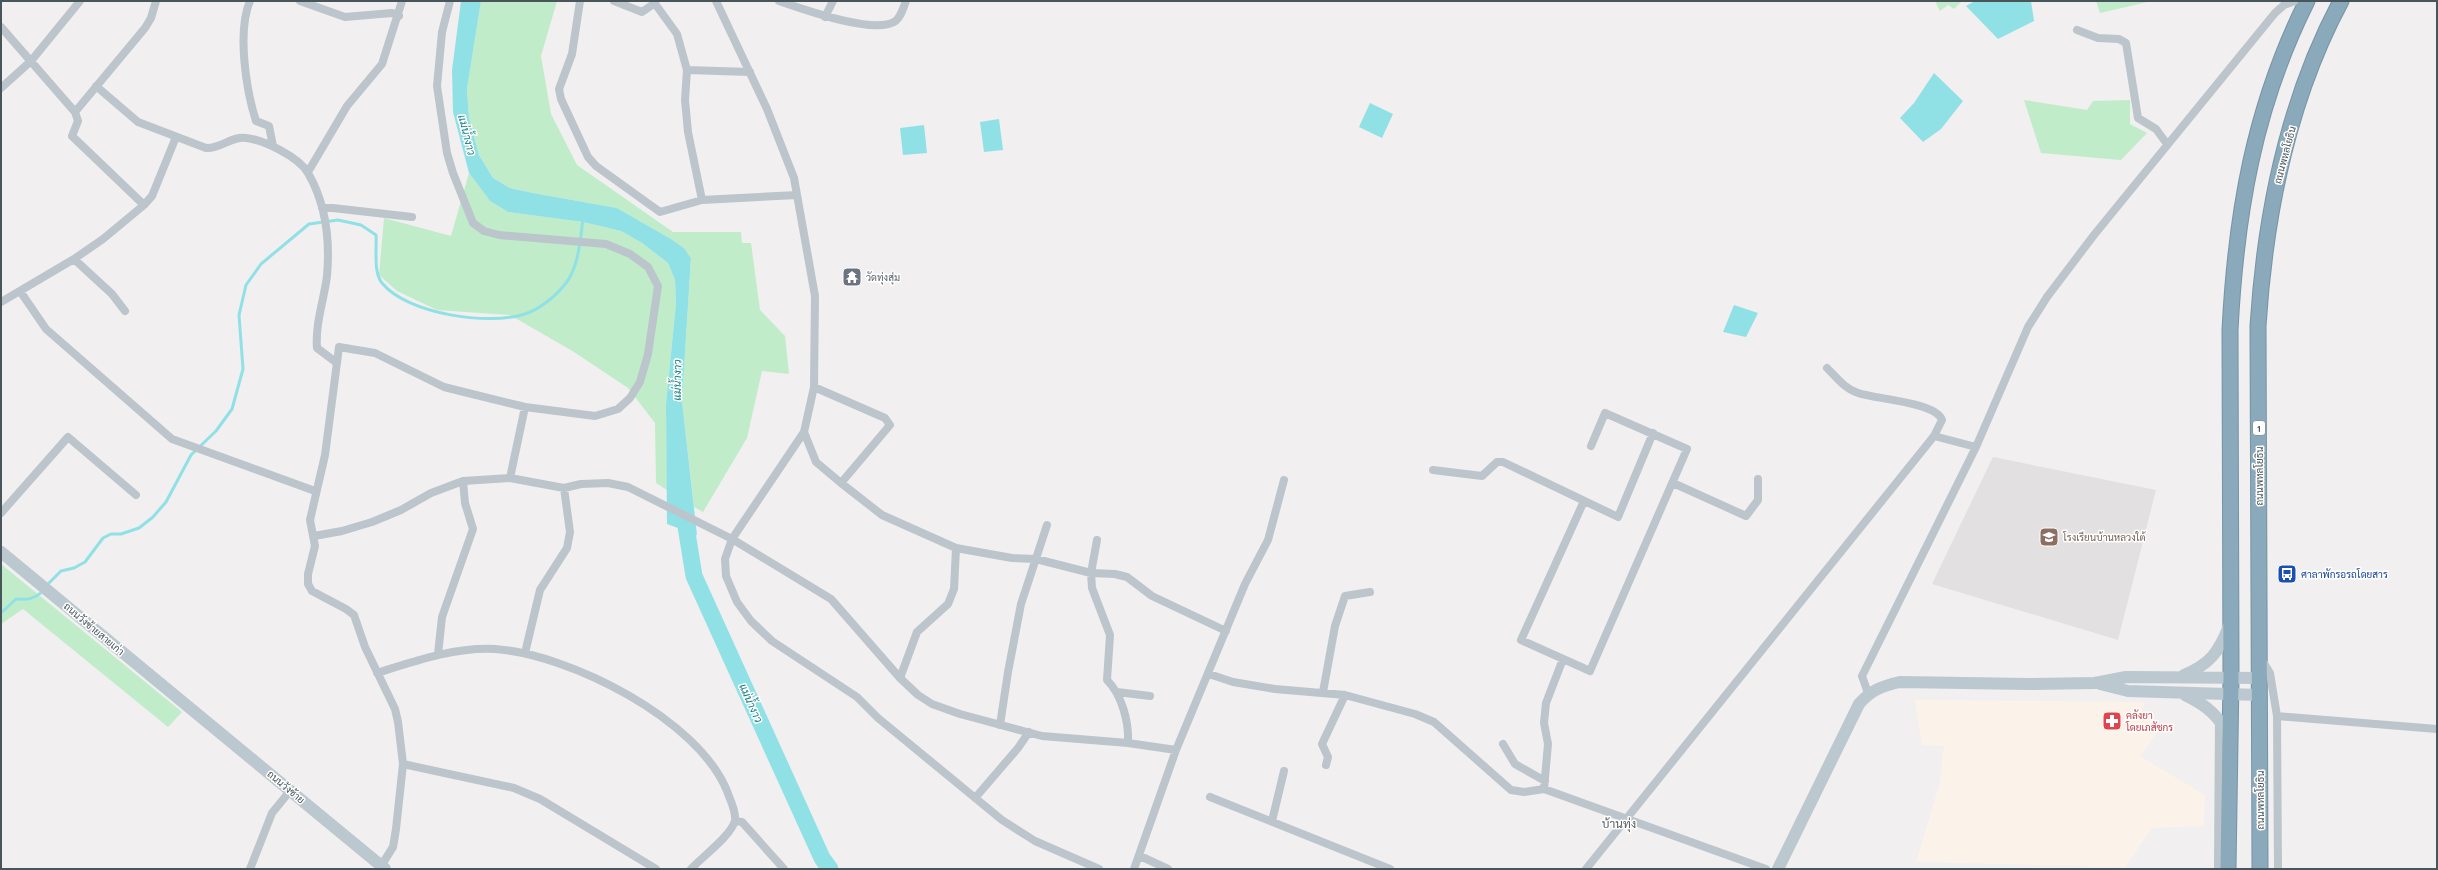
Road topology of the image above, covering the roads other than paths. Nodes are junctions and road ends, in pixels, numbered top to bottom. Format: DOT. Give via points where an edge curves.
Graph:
graph roads {
  1 [pos="80,1"];
  2 [pos="156,1"];
  3 [pos="250,1"];
  4 [pos="300,1"];
  5 [pos="402,1"];
  6 [pos="450,1"];
  7 [pos="580,1"];
  8 [pos="614,1"];
  9 [pos="716,1"];
  10 [pos="779,1"];
  11 [pos="833,1"];
  12 [pos="906,1"];
  13 [pos="2295,1"];
  14 [pos="2307,1"];
  15 [pos="2341,1"];
  16 [pos="654,2"];
  17 [pos="399,16"];
  18 [pos="825,17"];
  19 [pos="1,27"];
  20 [pos="2077,30"];
  21 [pos="31,61"];
  22 [pos="687,70"];
  23 [pos="750,72"];
  24 [pos="96,86"];
  25 [pos="1,88"];
  26 [pos="75,112"];
  27 [pos="176,137"];
  28 [pos="2167,144"];
  29 [pos="273,146"];
  30 [pos="308,172"];
  31 [pos="798,195"];
  32 [pos="702,200"];
  33 [pos="144,205"];
  34 [pos="323,212"];
  35 [pos="412,217"];
  36 [pos="74,259"];
  37 [pos="20,291"];
  38 [pos="1,302"];
  39 [pos="125,311"];
  40 [pos="337,363"];
  41 [pos="1827,368"];
  42 [pos="814,387"];
  43 [pos="525,407"];
  44 [pos="804,432"];
  45 [pos="1653,433"];
  46 [pos="1934,436"];
  47 [pos="1591,446"];
  48 [pos="1976,447"];
  49 [pos="1433,470"];
  50 [pos="510,478"];
  51 [pos="1758,479"];
  52 [pos="1284,480"];
  53 [pos="463,481"];
  54 [pos="1673,482"];
  55 [pos="841,483"];
  56 [pos="564,488"];
  57 [pos="315,491"];
  58 [pos="136,495"];
  59 [pos="1584,501"];
  60 [pos="1,513"];
  61 [pos="1047,525"];
  62 [pos="314,536"];
  63 [pos="732,539"];
  64 [pos="1097,540"];
  65 [pos="956,548"];
  66 [pos="1,552"];
  67 [pos="1036,559"];
  68 [pos="1091,573"];
  69 [pos="1370,592"];
  70 [pos="2231,621"];
  71 [pos="1226,631"];
  72 [pos="525,653"];
  73 [pos="438,654"];
  74 [pos="2260,656"];
  75 [pos="1562,659"];
  76 [pos="377,673"];
  77 [pos="1210,674"];
  78 [pos="2180,677"];
  79 [pos="900,678"];
  80 [pos="2231,678"];
  81 [pos="2260,678"];
  82 [pos="2095,682"];
  83 [pos="1117,692"];
  84 [pos="1323,692"];
  85 [pos="1868,693"];
  86 [pos="2181,693"];
  87 [pos="2231,694"];
  88 [pos="2260,694"];
  89 [pos="1345,695"];
  90 [pos="1150,696"];
  91 [pos="187,706"];
  92 [pos="2277,716"];
  93 [pos="2219,719"];
  94 [pos="1000,725"];
  95 [pos="2437,730"];
  96 [pos="1029,732"];
  97 [pos="2230,741"];
  98 [pos="1128,743"];
  99 [pos="1503,744"];
  100 [pos="1176,750"];
  101 [pos="403,764"];
  102 [pos="1326,765"];
  103 [pos="1284,771"];
  104 [pos="1545,785"];
  105 [pos="290,791"];
  106 [pos="976,797"];
  107 [pos="1210,797"];
  108 [pos="1625,820"];
  109 [pos="735,821"];
  110 [pos="1272,821"];
  111 [pos="1140,856"];
  112 [pos="383,868"];
  113 [pos="250,869"];
  114 [pos="656,869"];
  115 [pos="691,869"];
  116 [pos="784,869"];
  117 [pos="1099,869"];
  118 [pos="1134,869"];
  119 [pos="1168,869"];
  120 [pos="1390,869"];
  121 [pos="1586,869"];
  122 [pos="1766,869"];
  123 [pos="1778,869"];
  124 [pos="2218,869"];
  125 [pos="2228,869"];
  126 [pos="2260,869"];
  127 [pos="2278,869"];
  1 -- 21 [label="street"];
  2 -- 24 [label="street" via="145,28"];
  3 -- 29 [label="street" via="243,20 248,96 256,121 269,126"];
  4 -- 17 [label="street" via="345,17 392,13"];
  5 -- 17 [label="street"];
  6 -- 43 [label="street" via="442,32 437,86 453,173 473,223 484,231 499,235 606,244 630,254 648,267 658,286 653,331 640,382 630,398 618,409 595,416"];
  7 -- 32 [label="street" via="572,54 559,89 581,146 596,166 656,210 664,212"];
  8 -- 16 [label="street" via="642,12"];
  9 -- 23 [label="street"];
  10 -- 18 [label="street"];
  11 -- 18 [label="street"];
  12 -- 18 [label="street" via="898,19 892,23 876,24"];
  13 -- 28 [label="street" via="2284,5 2275,13"];
  14 -- 70 [label="highway" via="2287,40 2256,138 2237,232 2230,330"];
  15 -- 74 [label="highway, ถนนพหลโยธิน / 1" via="2329,24 2306,83 2283,154 2262,272 2258,326"];
  16 -- 22 [label="street" via="677,34"];
  17 -- 30 [label="street" via="382,64 348,106"];
  19 -- 21 [label="street"];
  20 -- 28 [label="street" via="2098,38 2119,39 2126,43 2138,118 2156,129"];
  21 -- 25 [label="street"];
  21 -- 26 [label="street"];
  22 -- 23 [label="street"];
  22 -- 32 [label="street" via="688,132"];
  23 -- 31 [label="street" via="794,178"];
  24 -- 26 [label="street"];
  24 -- 27 [label="street" via="138,122"];
  26 -- 33 [label="street" via="78,121 72,136"];
  27 -- 29 [label="street" via="206,148 215,148 237,138"];
  27 -- 33 [label="street" via="152,196"];
  28 -- 48 [label="street" via="2043,303 2028,327"];
  29 -- 30 [label="street"];
  30 -- 34 [label="street"];
  31 -- 32 [label="street"];
  31 -- 42 [label="street" via="815,296"];
  33 -- 36 [label="street"];
  34 -- 35 [label="street" via="333,208"];
  34 -- 40 [label="street" via="329,240 327,277 316,336 317,348"];
  36 -- 37 [label="street"];
  36 -- 39 [label="street" via="112,294"];
  37 -- 38 [label="street"];
  37 -- 57 [label="street" via="46,329 172,439"];
  40 -- 43 [label="street" via="339,347 352,347 375,353 444,387"];
  40 -- 57 [label="street" via="325,454"];
  41 -- 46 [label="street" via="1848,389 1934,411 1942,420"];
  42 -- 44 [label="street"];
  42 -- 55 [label="street" via="885,418 890,425"];
  43 -- 50 [label="street"];
  44 -- 55 [label="street" via="816,462"];
  44 -- 63 [label="street"];
  45 -- 47 [label="street" via="1605,413"];
  45 -- 54 [label="street" via="1687,449"];
  45 -- 59 [label="street" via="1618,517"];
  46 -- 48 [label="street"];
  46 -- 108 [label="street"];
  48 -- 85 [label="street" via="1862,676"];
  49 -- 59 [label="street" via="1482,476 1497,462 1503,462"];
  50 -- 53 [label="street"];
  50 -- 56 [label="street"];
  51 -- 54 [label="street" via="1758,500 1746,516"];
  52 -- 71 [label="street" via="1268,540"];
  53 -- 62 [label="street" via="430,493 401,510 372,522"];
  53 -- 73 [label="street" via="465,503 473,529 442,617"];
  54 -- 75 [label="street" via="1590,671"];
  55 -- 65 [label="street" via="882,514"];
  56 -- 63 [label="street" via="581,484 608,483 628,487"];
  56 -- 72 [label="street" via="570,532 567,548 540,590"];
  57 -- 62 [label="street" via="310,520"];
  58 -- 60 [label="street" via="68,437"];
  59 -- 75 [label="street" via="1521,640"];
  61 -- 67 [label="street"];
  62 -- 76 [label="street" via="315,546 308,584 312,591 354,615"];
  63 -- 79 [label="street" via="831,599"];
  63 -- 106 [label="street" via="725,559 726,576 736,602 751,621 772,641 857,697 878,718"];
  64 -- 68 [label="street"];
  65 -- 67 [label="street" via="1012,558"];
  65 -- 79 [label="street" via="954,589 948,604 917,632"];
  66 -- 91 [label="main road, ถนนวังซ้ายสายเก่า"];
  67 -- 68 [label="street"];
  67 -- 94 [label="street" via="1021,604"];
  68 -- 71 [label="street" via="1127,577 1152,596"];
  68 -- 83 [label="street" via="1096,603 1106,620 1110,634 1107,680"];
  69 -- 84 [label="street" via="1345,596 1335,626"];
  70 -- 78 [label="main road" via="2216,653 2200,669"];
  70 -- 80 [label="highway"];
  71 -- 77 [label="street"];
  72 -- 73 [label="street" via="494,649"];
  72 -- 109 [label="street" via="596,678 665,719 711,762 724,782 734,808"];
  73 -- 76 [label="street"];
  74 -- 81 [label="highway, ถนนพหลโยธิน / 1"];
  74 -- 92 [label="street" via="2270,673"];
  75 -- 104 [label="street" via="1546,703 1544,723 1548,744"];
  76 -- 101 [label="street" via="395,709"];
  77 -- 84 [label="street" via="1233,682 1261,687"];
  77 -- 100 [label="street"];
  78 -- 80 [label="main road"];
  78 -- 82 [label="main road" via="2126,677"];
  79 -- 94 [label="street" via="932,704"];
  80 -- 81 [label="main road"];
  80 -- 87 [label="highway"];
  81 -- 88 [label="highway, ถนนพหลโยธิน / 1"];
  82 -- 85 [label="main road" via="1900,682 1881,686"];
  82 -- 86 [label="main road" via="2128,691"];
  83 -- 90 [label="street"];
  83 -- 98 [label="street" via="1128,730"];
  84 -- 89 [label="street"];
  85 -- 123 [label="main road" via="1859,704"];
  86 -- 87 [label="main road"];
  86 -- 93 [label="main road" via="2202,703"];
  87 -- 88 [label="main road"];
  87 -- 97 [label="highway"];
  88 -- 126 [label="highway, ถนนพหลโยธิน / 1"];
  89 -- 102 [label="street" via="1322,744 1328,757"];
  89 -- 104 [label="street" via="1415,714 1434,722 1511,790 1524,792"];
  91 -- 105 [label="main road, ถนนวังซ้าย"];
  92 -- 95 [label="street"];
  92 -- 127 [label="street"];
  93 -- 97 [label="main road"];
  93 -- 124 [label="street"];
  94 -- 96 [label="street"];
  96 -- 98 [label="street" via="1063,739"];
  96 -- 106 [label="street"];
  97 -- 125 [label="highway"];
  98 -- 100 [label="street"];
  99 -- 104 [label="street" via="1515,764"];
  100 -- 111 [label="street"];
  101 -- 112 [label="street" via="393,847"];
  101 -- 114 [label="street" via="514,788 540,799"];
  103 -- 110 [label="street"];
  104 -- 108 [label="street"];
  105 -- 112 [label="main road, ถนนวังซ้าย"];
  105 -- 113 [label="street" via="272,813"];
  106 -- 117 [label="street" via="1019,832"];
  107 -- 110 [label="street"];
  108 -- 121 [label="street"];
  108 -- 122 [label="street"];
  109 -- 115 [label="street" via="727,834"];
  109 -- 116 [label="street" via="742,822"];
  110 -- 120 [label="street"];
  111 -- 118 [label="street"];
  111 -- 119 [label="street"];
}
